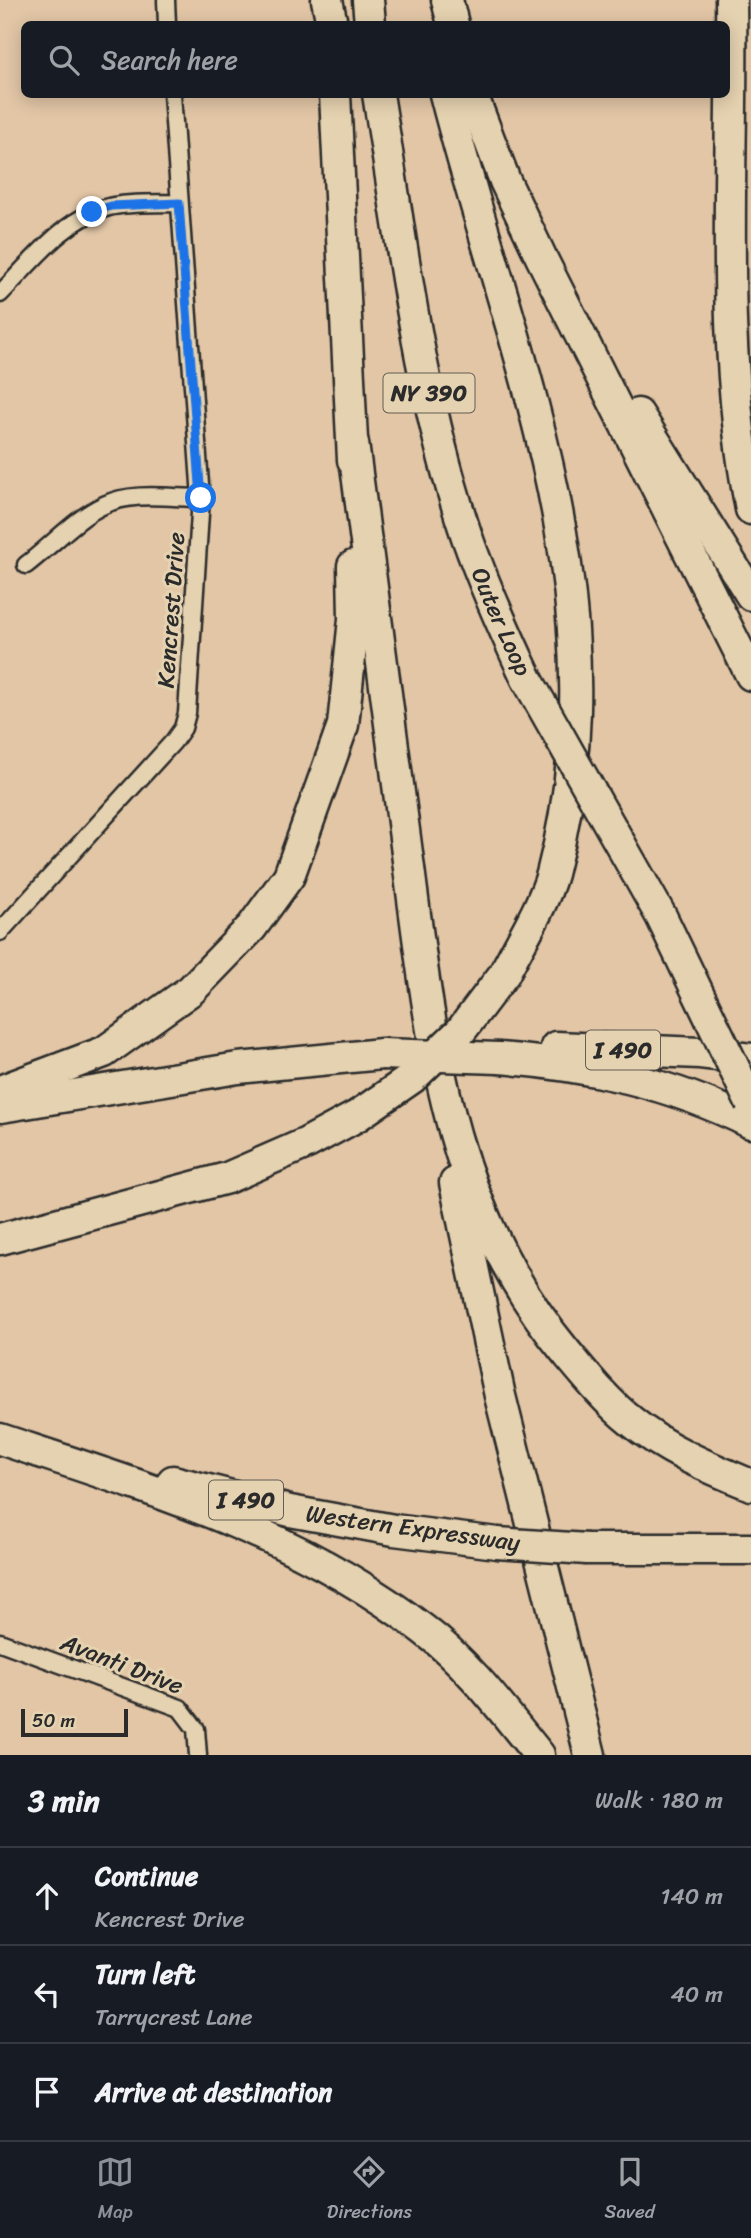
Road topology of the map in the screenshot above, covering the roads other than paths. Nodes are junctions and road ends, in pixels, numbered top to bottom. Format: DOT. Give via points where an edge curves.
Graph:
graph roads {
  1 [pos="166,0"];
  2 [pos="327,0"];
  3 [pos="333,0"];
  4 [pos="368,0"];
  5 [pos="428,0"];
  6 [pos="447,0"];
  7 [pos="731,15"];
  8 [pos="167,21"];
  9 [pos="332,21"];
  10 [pos="333,21"];
  11 [pos="370,21"];
  12 [pos="432,21"];
  13 [pos="452,21"];
  14 [pos="172,98"];
  15 [pos="335,98"];
  16 [pos="379,98"];
  17 [pos="447,98"];
  18 [pos="474,98"];
  19 [pos="751,193"];
  20 [pos="179,203"];
  21 [pos="542,259"];
  22 [pos="0,295"];
  23 [pos="353,443"];
  24 [pos="201,498"];
  25 [pos="751,509"];
  26 [pos="26,565"];
  27 [pos="751,595"];
  28 [pos="751,675"];
  29 [pos="0,932"];
  30 [pos="496,1053"];
  31 [pos="751,1059"];
  32 [pos="0,1091"];
  33 [pos="751,1103"];
  34 [pos="0,1107"];
  35 [pos="751,1124"];
  36 [pos="454,1137"];
  37 [pos="0,1239"];
  38 [pos="0,1438"];
  39 [pos="751,1485"];
  40 [pos="751,1549"];
  41 [pos="0,1642"];
  42 [pos="198,1755"];
  43 [pos="539,1755"];
  44 [pos="590,1755"];
  1 -- 8 [label="street"];
  2 -- 9 [label="highway"];
  3 -- 10 [label="highway"];
  4 -- 11 [label="highway"];
  5 -- 12 [label="highway"];
  6 -- 13 [label="highway"];
  7 -- 19 [label="highway"];
  7 -- 25 [label="highway" via="732,309 739,451"];
  14 -- 20 [label="street, Kencrest Drive"];
  15 -- 23 [label="highway"];
  16 -- 33 [label="highway, Outer Loop / NY 390, bridge" via="427,387 467,535 496,615 527,679 661,916"];
  17 -- 37 [label="highway, bridge" via="541,428 563,528 574,629 575,729 551,877 504,974 460,1032 412,1078 357,1116 227,1178"];
  18 -- 21 [label="highway" via="505,181"];
  20 -- 22 [label="street" via="111,206 92,212 60,234"];
  20 -- 24 [label="street, Kencrest Drive"];
  21 -- 27 [label="highway"];
  21 -- 28 [label="highway"];
  23 -- 32 [label="highway" via="354,619 344,725 289,876 252,927 191,990 104,1052"];
  23 -- 36 [label="highway" via="428,1013"];
  24 -- 26 [label="street" via="128,498 104,504"];
  24 -- 29 [label="street, Kencrest Drive" via="183,729"];
  30 -- 31 [label="highway, I 490" via="662,1051"];
  30 -- 34 [label="highway, I 490, bridge" via="382,1054 238,1068"];
  30 -- 35 [label="highway" via="629,1077 707,1102"];
  36 -- 39 [label="highway" via="498,1250 537,1317 587,1377 632,1422 695,1461"];
  36 -- 44 [label="highway" via="453,1174 500,1396"];
  38 -- 40 [label="highway, Western Expressway / I 490, bridge" via="290,1511 394,1530 587,1549"];
  38 -- 43 [label="highway" via="256,1530 345,1576 426,1630 489,1693"];
  41 -- 42 [label="street, Avanti Drive" via="180,1708 195,1729"];
}
